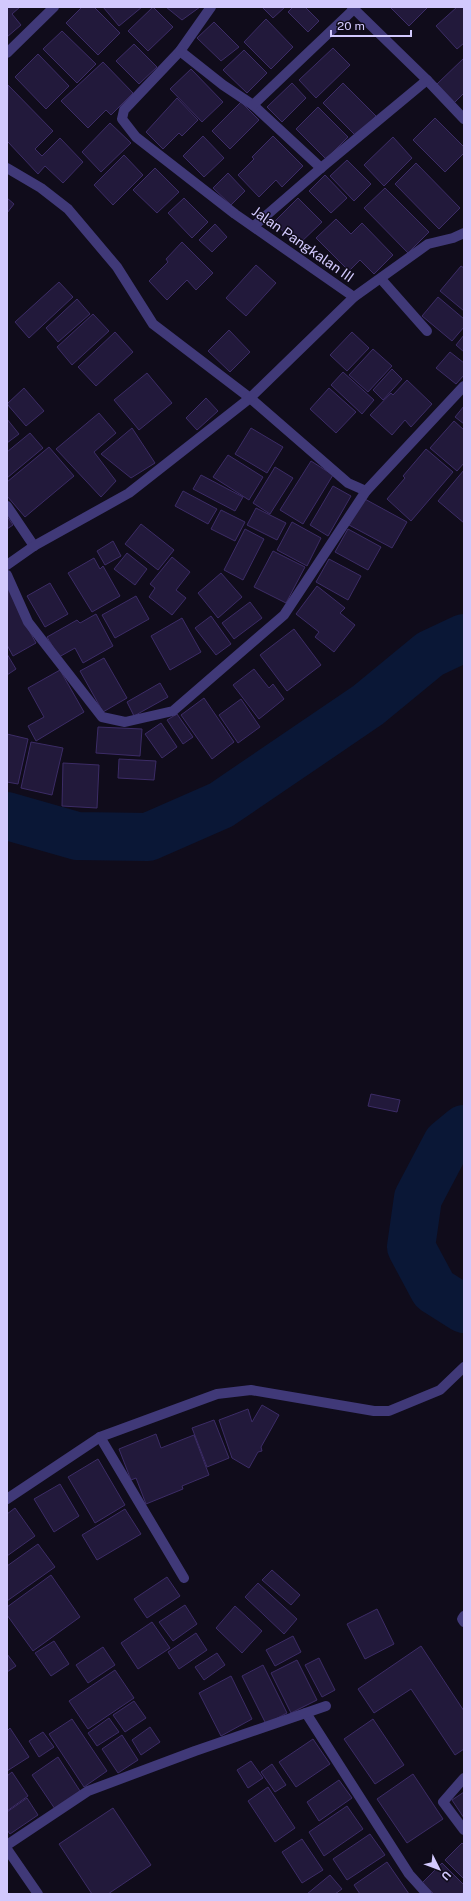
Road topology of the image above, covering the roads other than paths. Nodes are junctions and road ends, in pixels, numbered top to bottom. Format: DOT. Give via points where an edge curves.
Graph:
graph roads {
  1 [pos="54,7"];
  2 [pos="211,7"];
  3 [pos="353,8"];
  4 [pos="180,51"];
  5 [pos="7,52"];
  6 [pos="428,80"];
  7 [pos="252,105"];
  8 [pos="464,119"];
  9 [pos="7,168"];
  10 [pos="321,168"];
  11 [pos="254,226"];
  12 [pos="464,233"];
  13 [pos="381,279"];
  14 [pos="354,297"];
  15 [pos="427,331"];
  16 [pos="464,386"];
  17 [pos="250,398"];
  18 [pos="366,491"];
  19 [pos="7,506"];
  20 [pos="34,546"];
  21 [pos="7,565"];
  22 [pos="7,575"];
  23 [pos="464,1367"];
  24 [pos="100,1437"];
  25 [pos="7,1498"];
  26 [pos="184,1578"];
  27 [pos="464,1616"];
  28 [pos="464,1622"];
  29 [pos="326,1706"];
  30 [pos="306,1713"];
  31 [pos="464,1778"];
  32 [pos="464,1830"];
  33 [pos="7,1845"];
  34 [pos="7,1849"];
  35 [pos="38,1894"];
  36 [pos="427,1894"];
  1 -- 5 [label="street"];
  2 -- 4 [label="street"];
  3 -- 6 [label="street"];
  3 -- 7 [label="street"];
  4 -- 7 [label="street"];
  4 -- 11 [label="street, Jalan Pangkalan III" via="124,110 122,119 136,137"];
  6 -- 8 [label="street"];
  6 -- 10 [label="street"];
  7 -- 10 [label="street"];
  9 -- 17 [label="street" via="41,188 68,209 117,267 153,324"];
  10 -- 11 [label="street"];
  11 -- 14 [label="street, Jalan Pangkalan III"];
  12 -- 13 [label="street" via="428,244"];
  13 -- 14 [label="street"];
  13 -- 15 [label="street"];
  14 -- 17 [label="street"];
  16 -- 18 [label="street"];
  17 -- 18 [label="street" via="348,483"];
  17 -- 20 [label="street" via="129,492"];
  18 -- 22 [label="street" via="284,615 173,711 125,722 102,717 28,622"];
  19 -- 20 [label="street"];
  20 -- 21 [label="street"];
  23 -- 24 [label="street" via="440,1390 389,1411 374,1411 251,1390 217,1394"];
  24 -- 25 [label="street"];
  24 -- 26 [label="street"];
  27 -- 28 [label="street"];
  29 -- 30 [label="street"];
  30 -- 33 [label="street" via="88,1791"];
  30 -- 36 [label="street" via="409,1874"];
  31 -- 32 [label="street" via="443,1802"];
  34 -- 35 [label="street"];
}
